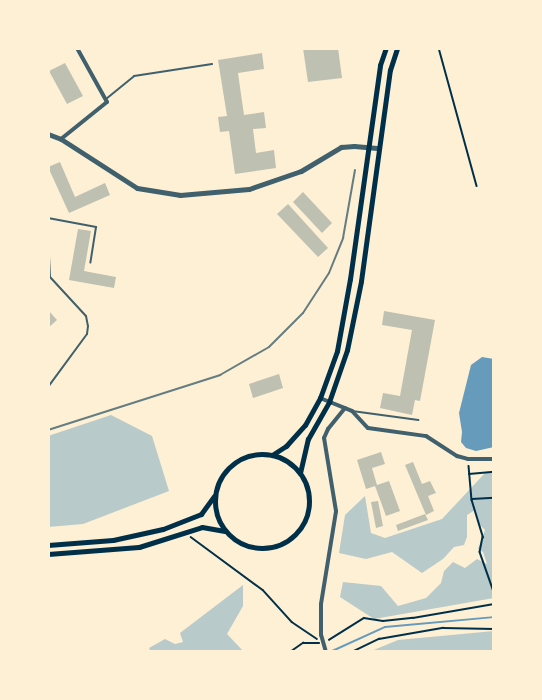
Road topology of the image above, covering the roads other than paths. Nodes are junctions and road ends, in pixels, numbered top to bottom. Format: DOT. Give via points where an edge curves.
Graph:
graph roads {
  1 [pos="77,48"];
  2 [pos="386,48"];
  3 [pos="397,48"];
  4 [pos="212,64"];
  5 [pos="106,99"];
  6 [pos="48,134"];
  7 [pos="61,139"];
  8 [pos="367,147"];
  9 [pos="377,148"];
  10 [pos="48,218"];
  11 [pos="48,236"];
  12 [pos="48,248"];
  13 [pos="90,263"];
  14 [pos="49,278"];
  15 [pos="48,387"];
  16 [pos="320,398"];
  17 [pos="329,402"];
  18 [pos="345,408"];
  19 [pos="352,411"];
  20 [pos="418,420"];
  21 [pos="272,455"];
  22 [pos="494,459"];
  23 [pos="300,473"];
  24 [pos="218,483"];
  25 [pos="226,532"];
  26 [pos="48,545"];
  27 [pos="48,554"];
  28 [pos="326,652"];
  1 -- 5 [label="street"];
  2 -- 8 [label="main road"];
  3 -- 9 [label="main road"];
  4 -- 5 [label="lane" via="134,76"];
  5 -- 7 [label="street" via="105,105"];
  6 -- 7 [label="street"];
  7 -- 8 [label="street" via="137,188 180,195 249,189 301,171 341,147"];
  8 -- 9 [label="street"];
  8 -- 16 [label="main road" via="337,351"];
  9 -- 17 [label="main road" via="361,281 347,351"];
  10 -- 13 [label="lane" via="96,227"];
  11 -- 12 [label="lane"];
  12 -- 14 [label="lane"];
  14 -- 15 [label="lane" via="86,316 88,326 87,334"];
  16 -- 17 [label="street"];
  16 -- 21 [label="main road" via="295,437"];
  17 -- 18 [label="street"];
  17 -- 23 [label="main road" via="308,439"];
  18 -- 19 [label="street"];
  18 -- 28 [label="street" via="324,438 336,511 321,604"];
  19 -- 20 [label="lane"];
  19 -- 22 [label="street" via="368,428 426,436 468,459"];
  21 -- 23 [label="main road"];
  21 -- 24 [label="main road" via="246,456 229,467"];
  23 -- 25 [label="main road" via="309,498 308,511 296,534 286,542 261,548 248,546"];
  24 -- 25 [label="main road" via="215,509"];
  24 -- 26 [label="main road" via="205,510 180,524 136,537"];
  25 -- 27 [label="main road" via="202,527 139,546"];
}
